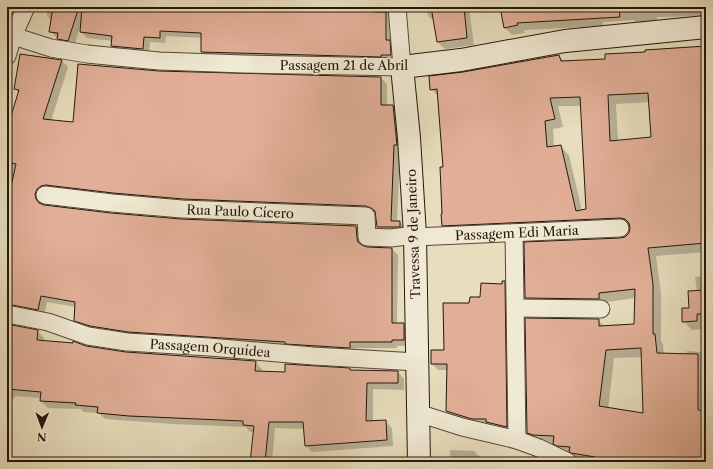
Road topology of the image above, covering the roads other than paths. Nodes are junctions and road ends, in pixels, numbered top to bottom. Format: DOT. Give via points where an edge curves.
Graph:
graph roads {
  1 [pos="26,7"];
  2 [pos="397,7"];
  3 [pos="706,27"];
  4 [pos="10,35"];
  5 [pos="7,56"];
  6 [pos="402,67"];
  7 [pos="46,195"];
  8 [pos="620,228"];
  9 [pos="514,233"];
  10 [pos="415,236"];
  11 [pos="516,308"];
  12 [pos="601,309"];
  13 [pos="7,314"];
  14 [pos="417,362"];
  15 [pos="418,413"];
  16 [pos="517,440"];
  17 [pos="419,462"];
  18 [pos="568,462"];
  1 -- 4 [label="street"];
  2 -- 6 [label="street, Travessa 9 de Janeiro"];
  3 -- 6 [label="street, Passagem 21 de Abril" via="565,41 461,60"];
  4 -- 5 [label="street"];
  4 -- 6 [label="street, Passagem 21 de Abril" via="51,48 159,61"];
  6 -- 10 [label="street, Travessa 9 de Janeiro"];
  7 -- 10 [label="street, Rua Paulo Cícero" via="182,209 366,216 367,237"];
  8 -- 9 [label="street, Passagem Edi Maria"];
  9 -- 10 [label="street, Passagem Edi Maria"];
  9 -- 11 [label="street"];
  10 -- 14 [label="street, Travessa 9 de Janeiro"];
  11 -- 12 [label="street"];
  11 -- 16 [label="street"];
  13 -- 14 [label="street, Passagem Orquídea" via="48,322 88,336 127,342"];
  14 -- 15 [label="street, Travessa 9 de Janeiro"];
  15 -- 16 [label="street"];
  15 -- 17 [label="street, Travessa 9 de Janeiro"];
  16 -- 18 [label="street"];
}
